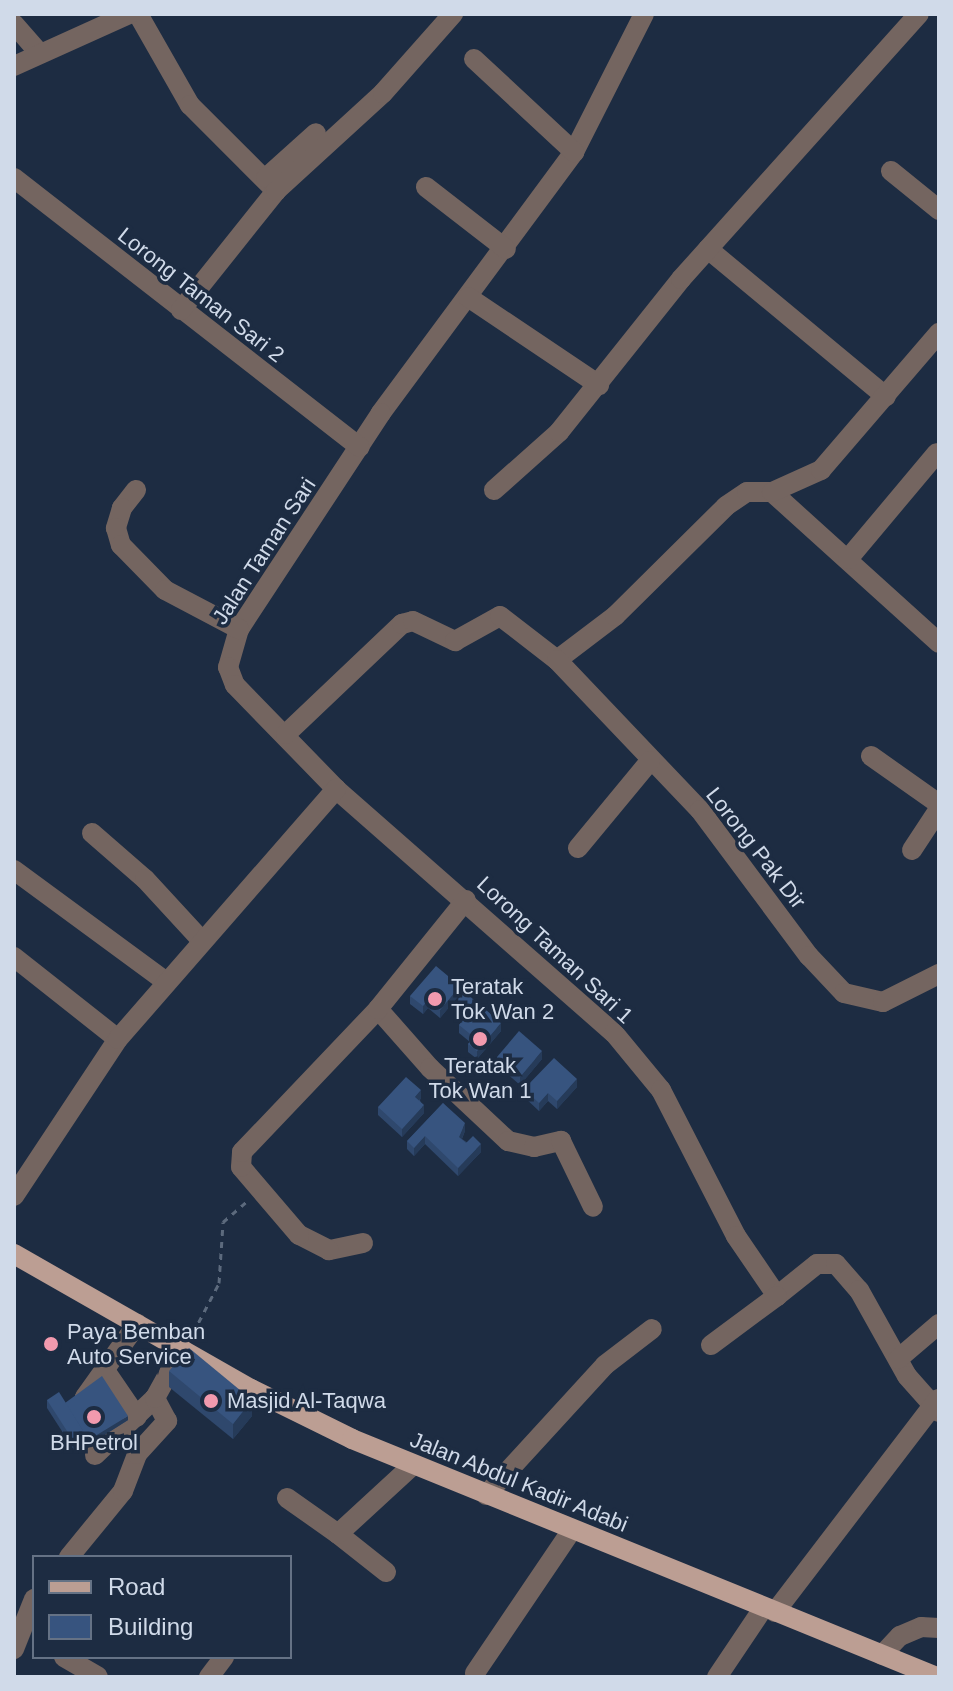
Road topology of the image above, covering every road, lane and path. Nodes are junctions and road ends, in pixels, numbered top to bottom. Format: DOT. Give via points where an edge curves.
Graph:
graph roads {
  1 [pos="129,14"];
  2 [pos="138,14"];
  3 [pos="453,14"];
  4 [pos="644,14"];
  5 [pos="919,14"];
  6 [pos="14,24"];
  7 [pos="39,53"];
  8 [pos="474,59"];
  9 [pos="14,66"];
  10 [pos="316,133"];
  11 [pos="574,152"];
  12 [pos="891,171"];
  13 [pos="14,178"];
  14 [pos="271,185"];
  15 [pos="426,187"];
  16 [pos="939,210"];
  17 [pos="506,249"];
  18 [pos="708,249"];
  19 [pos="468,297"];
  20 [pos="181,310"];
  21 [pos="939,333"];
  22 [pos="599,385"];
  23 [pos="886,397"];
  24 [pos="360,447"];
  25 [pos="937,453"];
  26 [pos="136,490"];
  27 [pos="494,490"];
  28 [pos="772,492"];
  29 [pos="848,559"];
  30 [pos="239,629"];
  31 [pos="939,643"];
  32 [pos="557,660"];
  33 [pos="286,734"];
  34 [pos="871,756"];
  35 [pos="650,761"];
  36 [pos="336,789"];
  37 [pos="939,806"];
  38 [pos="92,833"];
  39 [pos="578,848"];
  40 [pos="912,850"];
  41 [pos="14,870"];
  42 [pos="466,900"];
  43 [pos="201,940"];
  44 [pos="14,957"];
  45 [pos="939,974"];
  46 [pos="165,981"];
  47 [pos="378,1009"];
  48 [pos="118,1039"];
  49 [pos="14,1196"];
  50 [pos="593,1207"];
  51 [pos="233,1210"];
  52 [pos="363,1243"];
  53 [pos="14,1254"];
  54 [pos="777,1296"];
  55 [pos="137,1324"];
  56 [pos="939,1324"];
  57 [pos="652,1329"];
  58 [pos="711,1345"];
  59 [pos="182,1349"];
  60 [pos="898,1359"];
  61 [pos="104,1369"];
  62 [pos="155,1398"];
  63 [pos="937,1406"];
  64 [pos="137,1417"];
  65 [pos="113,1441"];
  66 [pos="95,1455"];
  67 [pos="413,1465"];
  68 [pos="486,1495"];
  69 [pos="287,1498"];
  70 [pos="572,1530"];
  71 [pos="338,1534"];
  72 [pos="71,1555"];
  73 [pos="386,1572"];
  74 [pos="32,1605"];
  75 [pos="769,1609"];
  76 [pos="939,1628"];
  77 [pos="21,1638"];
  78 [pos="882,1655"];
  79 [pos="67,1659"];
  80 [pos="222,1659"];
  81 [pos="475,1673"];
  82 [pos="98,1677"];
  83 [pos="209,1677"];
  84 [pos="717,1677"];
  85 [pos="937,1677"];
  1 -- 7 [label="street"];
  2 -- 14 [label="street" via="190,105"];
  3 -- 14 [label="street" via="383,93"];
  4 -- 11 [label="street, Jalan Taman Sari"];
  5 -- 18 [label="street"];
  6 -- 7 [label="street"];
  7 -- 9 [label="street"];
  8 -- 11 [label="street"];
  10 -- 14 [label="street"];
  11 -- 17 [label="street, Jalan Taman Sari"];
  12 -- 16 [label="street"];
  13 -- 20 [label="street, Lorong Taman Sari 2"];
  14 -- 20 [label="street"];
  15 -- 17 [label="street"];
  17 -- 19 [label="street, Jalan Taman Sari"];
  18 -- 22 [label="street" via="635,333"];
  18 -- 23 [label="street"];
  19 -- 22 [label="street"];
  19 -- 24 [label="street, Jalan Taman Sari"];
  20 -- 24 [label="street, Lorong Taman Sari 2"];
  21 -- 23 [label="street"];
  22 -- 27 [label="street" via="559,432"];
  23 -- 28 [label="street" via="821,470"];
  24 -- 30 [label="street, Jalan Taman Sari"];
  25 -- 29 [label="street"];
  26 -- 30 [label="street" via="122,508 116,528 121,545 165,590"];
  28 -- 29 [label="street"];
  28 -- 32 [label="street" via="747,492 726,506 615,616"];
  29 -- 31 [label="street"];
  30 -- 33 [label="street, Jalan Taman Sari" via="228,667 235,685"];
  32 -- 33 [label="street, Lorong Pak Dir" via="500,616 455,641 413,621 402,624"];
  32 -- 35 [label="street, Lorong Pak Dir"];
  33 -- 36 [label="street, Jalan Taman Sari"];
  34 -- 37 [label="street"];
  35 -- 39 [label="street"];
  35 -- 45 [label="street, Lorong Pak Dir" via="700,810 809,956 844,993 883,1002"];
  36 -- 42 [label="street, Lorong Taman Sari 1"];
  36 -- 43 [label="street"];
  37 -- 40 [label="street"];
  38 -- 43 [label="street" via="145,879"];
  41 -- 46 [label="street"];
  42 -- 47 [label="street"];
  42 -- 54 [label="street, Lorong Taman Sari 1" via="614,1033 661,1090 703,1177"];
  43 -- 46 [label="street"];
  44 -- 48 [label="street"];
  46 -- 48 [label="street"];
  47 -- 50 [label="street" via="430,1068 508,1141 534,1147 561,1141"];
  47 -- 52 [label="street" via="242,1152 241,1167 299,1235 329,1250"];
  48 -- 49 [label="street"];
  51 -- 59 [label="path" via="221,1235 219,1283"];
  53 -- 55 [label="main road, Jalan Abdul Kadir Adabi"];
  54 -- 58 [label="street"];
  54 -- 60 [label="street" via="817,1264 836,1264 859,1290"];
  55 -- 59 [label="main road, Jalan Abdul Kadir Adabi"];
  55 -- 61 [label="street"];
  56 -- 60 [label="street"];
  57 -- 68 [label="street" via="605,1365"];
  59 -- 62 [label="street"];
  59 -- 67 [label="main road, Jalan Abdul Kadir Adabi" via="302,1415"];
  60 -- 63 [label="street"];
  61 -- 64 [label="street"];
  61 -- 65 [label="street" via="85,1397"];
  62 -- 64 [label="street"];
  62 -- 72 [label="street" via="167,1421 137,1454 123,1491"];
  63 -- 75 [label="street"];
  64 -- 65 [label="street"];
  65 -- 66 [label="street"];
  67 -- 68 [label="main road, Jalan Abdul Kadir Adabi"];
  67 -- 71 [label="street"];
  68 -- 70 [label="main road, Jalan Abdul Kadir Adabi"];
  69 -- 71 [label="street"];
  70 -- 75 [label="main road, Jalan Abdul Kadir Adabi"];
  70 -- 81 [label="street"];
  71 -- 73 [label="street"];
  74 -- 77 [label="street"];
  75 -- 78 [label="main road, Jalan Abdul Kadir Adabi"];
  75 -- 84 [label="street"];
  76 -- 78 [label="street" via="921,1627 900,1636"];
  78 -- 85 [label="main road, Jalan Abdul Kadir Adabi"];
  79 -- 82 [label="street"];
  80 -- 83 [label="street"];
}
